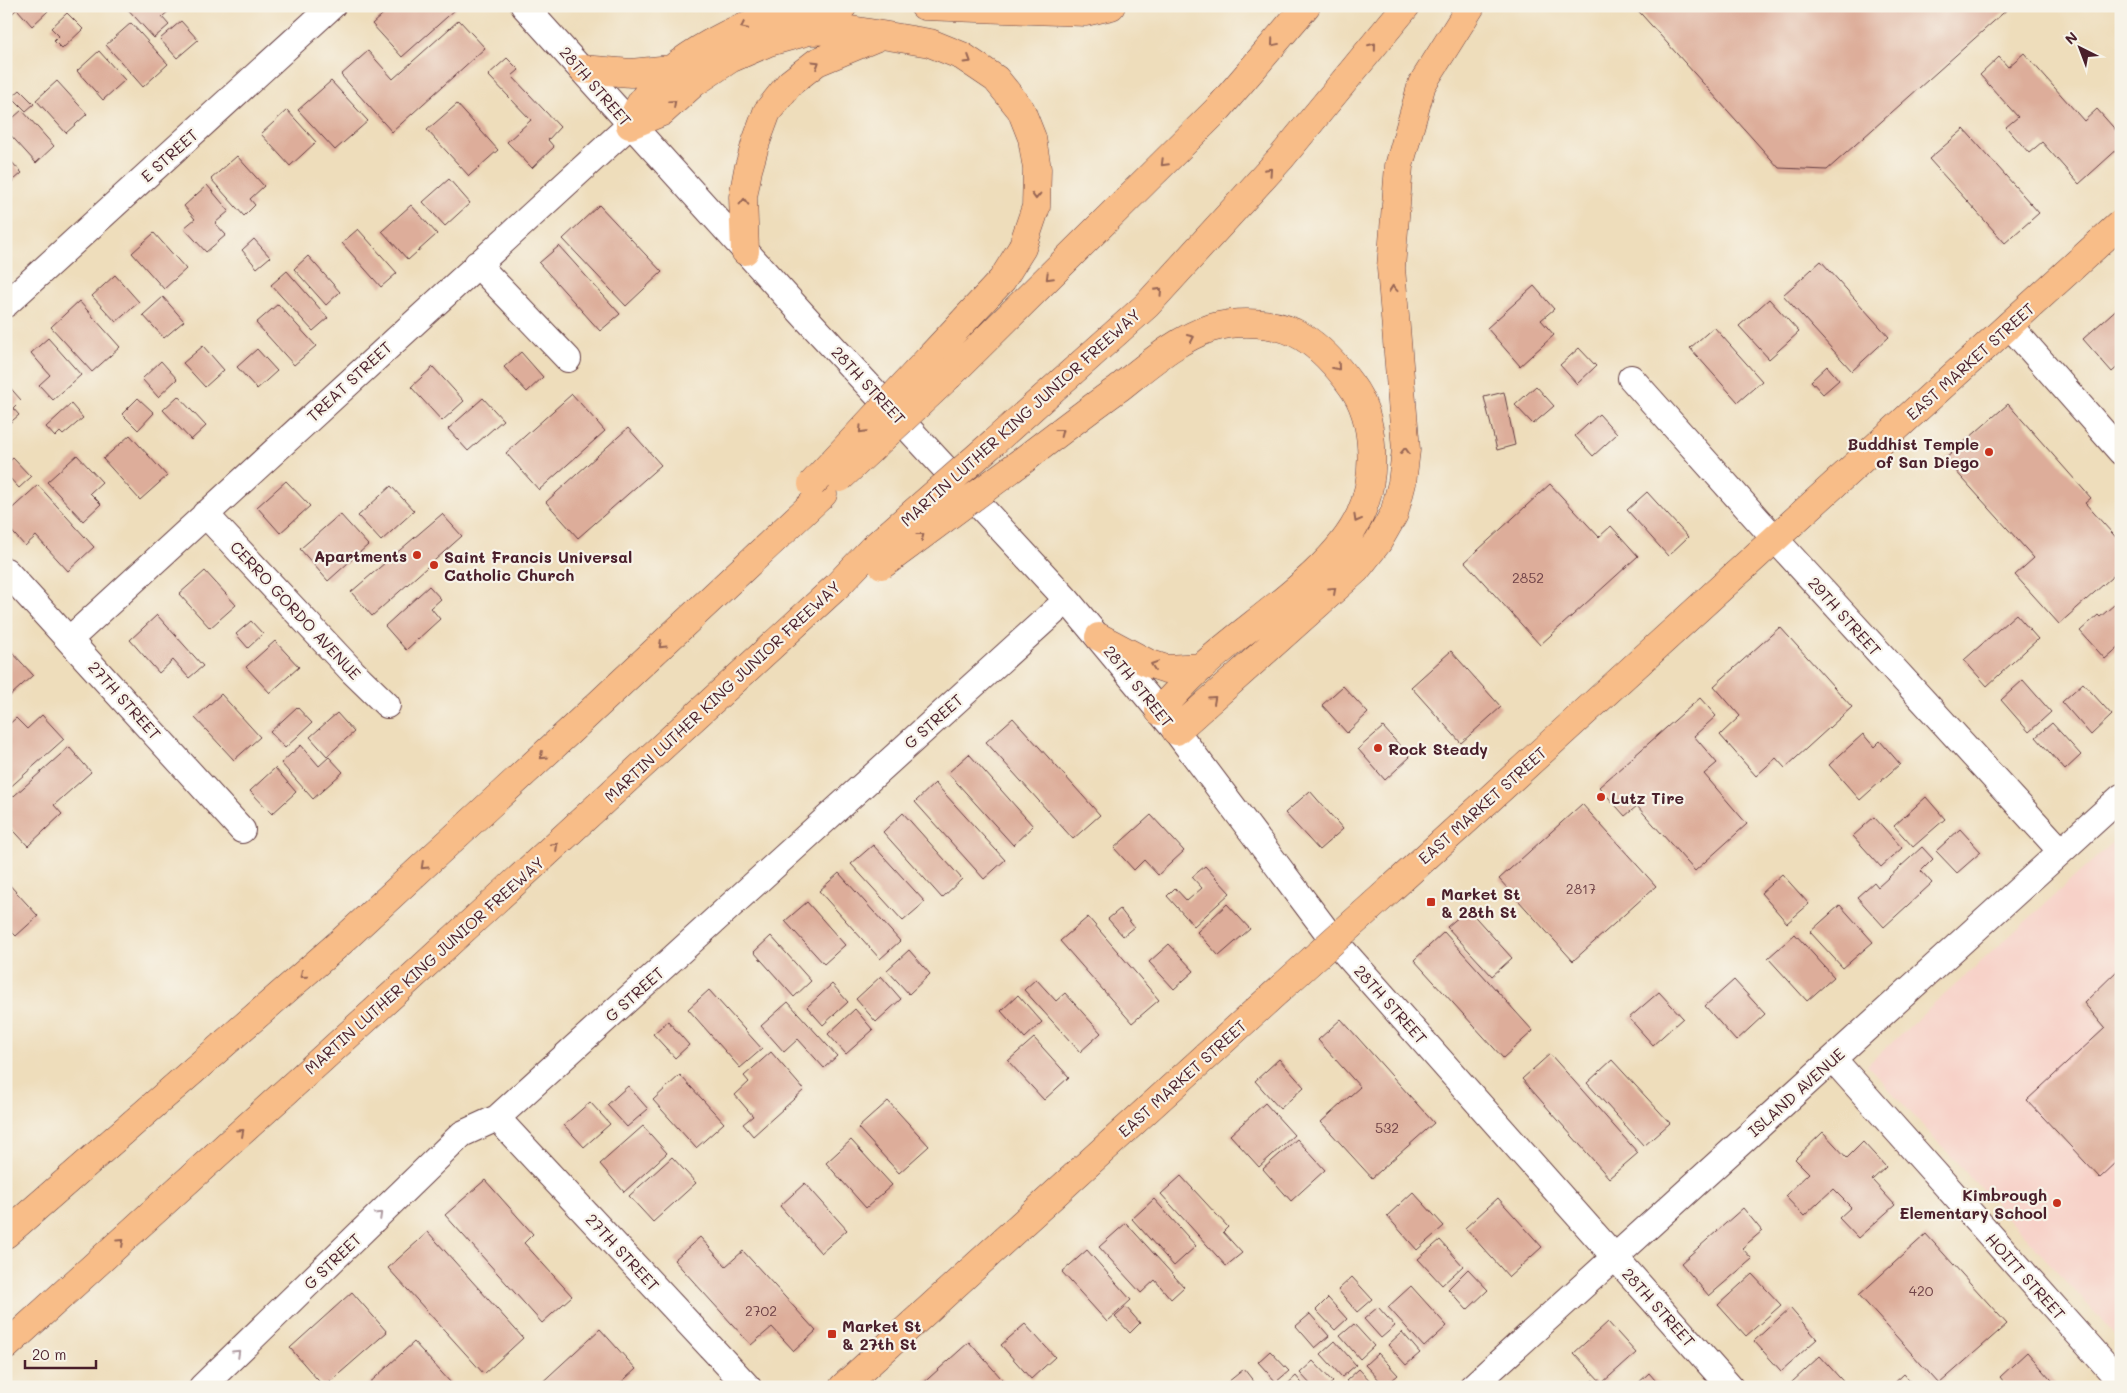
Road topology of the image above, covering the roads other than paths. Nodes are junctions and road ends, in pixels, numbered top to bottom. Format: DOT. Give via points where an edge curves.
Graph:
graph roads {
  1 [pos="332,6"];
  2 [pos="524,6"];
  3 [pos="843,6"];
  4 [pos="924,6"];
  5 [pos="1111,6"];
  6 [pos="1306,6"];
  7 [pos="1406,6"];
  8 [pos="1471,6"];
  9 [pos="882,35"];
  10 [pos="582,69"];
  11 [pos="671,69"];
  12 [pos="630,125"];
  13 [pos="2121,223"];
  14 [pos="745,251"];
  15 [pos="477,264"];
  16 [pos="6,304"];
  17 [pos="2009,325"];
  18 [pos="568,359"];
  19 [pos="940,366"];
  20 [pos="1631,378"];
  21 [pos="2121,452"];
  22 [pos="206,514"];
  23 [pos="1775,539"];
  24 [pos="877,557"];
  25 [pos="6,571"];
  26 [pos="1067,600"];
  27 [pos="1099,637"];
  28 [pos="70,639"];
  29 [pos="1202,667"];
  30 [pos="387,705"];
  31 [pos="1167,721"];
  32 [pos="2121,797"];
  33 [pos="242,830"];
  34 [pos="2061,852"];
  35 [pos="1832,1059"];
  36 [pos="497,1118"];
  37 [pos="6,1234"];
  38 [pos="1614,1257"];
  39 [pos="84,1274"];
  40 [pos="6,1346"];
  41 [pos="6,1360"];
  42 [pos="2121,1382"];
  43 [pos="202,1387"];
  44 [pos="748,1387"];
  45 [pos="842,1387"];
  46 [pos="1472,1387"];
  47 [pos="1730,1387"];
  1 -- 16 [label="street, E STREET"];
  2 -- 10 [label="street, 28TH STREET"];
  3 -- 11 [label="main road, one-way" via="793,11 752,22 710,43"];
  4 -- 5 [label="main road" via="1085,12"];
  6 -- 19 [label="main road, one-way" via="1219,108"];
  24 -- 7 [label="main road, MARTIN LUTHER KING JUNIOR FREEWAY, one-way, bridge" via="994,442 1147,304 1281,158"];
  31 -- 8 [label="main road, one-way" via="1356,570 1394,514 1406,450 1391,268 1399,166 1422,84"];
  12 -- 9 [label="main road, one-way" via="662,112 694,83 730,60 769,42 809,31 850,30"];
  14 -- 9 [label="main road, one-way" via="743,197 756,142 768,112 790,83 817,62"];
  9 -- 19 [label="main road, one-way" via="930,43 962,56 996,78 1021,110 1032,138 1037,169 1036,207 1022,248"];
  10 -- 11 [label="main road" via="630,73"];
  10 -- 12 [label="street, 28TH STREET"];
  11 -- 12 [label="main road" via="645,97"];
  12 -- 14 [label="street, 28TH STREET"];
  12 -- 15 [label="street, TREAT STREET"];
  13 -- 17 [label="main road, EAST MARKET STREET"];
  14 -- 26 [label="street, 28TH STREET"];
  15 -- 18 [label="street"];
  15 -- 22 [label="street, TREAT STREET"];
  17 -- 21 [label="street"];
  17 -- 23 [label="main road, EAST MARKET STREET"];
  19 -- 37 [label="main road, one-way, bridge" via="697,611 572,729 349,935"];
  20 -- 23 [label="street, 29TH STREET"];
  22 -- 28 [label="street, TREAT STREET"];
  22 -- 30 [label="street, CERRO GORDO AVENUE" via="352,672"];
  23 -- 34 [label="street, 29TH STREET"];
  23 -- 45 [label="main road, EAST MARKET STREET, bridge"];
  24 -- 29 [label="main road, one-way, bridge" via="1021,462 1185,340 1211,328 1240,324 1272,325 1302,336 1335,363 1358,394 1371,435 1371,475 1360,514 1343,542 1318,570"];
  39 -- 24 [label="main road, MARTIN LUTHER KING JUNIOR FREEWAY, one-way" via="836,587"];
  25 -- 28 [label="street, 27TH STREET"];
  26 -- 27 [label="street, 28TH STREET"];
  26 -- 36 [label="street, G STREET"];
  29 -- 27 [label="main road, one-way" via="1166,669"];
  27 -- 31 [label="street, 28TH STREET"];
  28 -- 33 [label="street, 27TH STREET"];
  29 -- 31 [label="main road"];
  31 -- 38 [label="street, 28TH STREET" via="1331,937"];
  32 -- 34 [label="street, ISLAND AVENUE"];
  34 -- 35 [label="street, ISLAND AVENUE"];
  35 -- 38 [label="street, ISLAND AVENUE"];
  35 -- 42 [label="street, HOITT STREET"];
  43 -- 36 [label="street, G STREET, one-way" via="462,1134"];
  36 -- 44 [label="street, 27TH STREET"];
  38 -- 46 [label="street, ISLAND AVENUE"];
  38 -- 47 [label="street, 28TH STREET"];
  39 -- 40 [label="main road, MARTIN LUTHER KING JUNIOR FREEWAY"];
  39 -- 41 [label="main road"];
}
